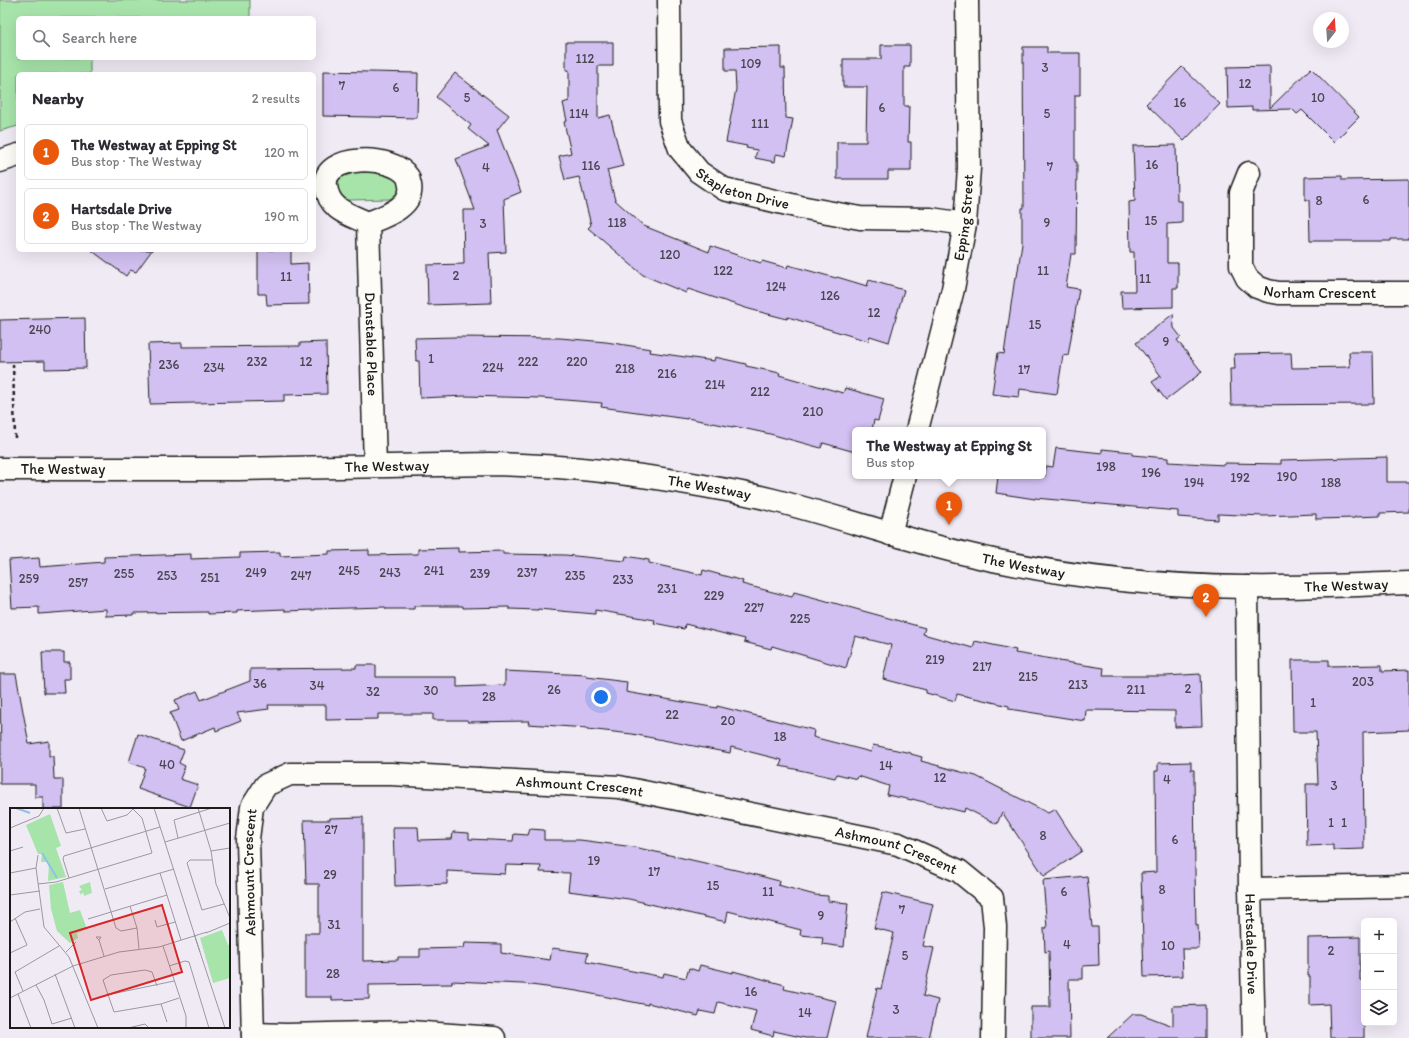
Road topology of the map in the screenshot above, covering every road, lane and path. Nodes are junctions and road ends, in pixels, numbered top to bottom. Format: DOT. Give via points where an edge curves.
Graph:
graph roads {
  1 [pos="669,0"];
  2 [pos="967,0"];
  3 [pos="16,156"];
  4 [pos="0,161"];
  5 [pos="1249,173"];
  6 [pos="368,223"];
  7 [pos="965,224"];
  8 [pos="1409,293"];
  9 [pos="13,364"];
  10 [pos="918,427"];
  11 [pos="15,438"];
  12 [pos="375,466"];
  13 [pos="0,469"];
  14 [pos="904,479"];
  15 [pos="890,534"];
  16 [pos="1409,583"];
  17 [pos="1247,587"];
  18 [pos="1409,886"];
  19 [pos="1250,889"];
  20 [pos="253,1036"];
  21 [pos="494,1038"];
  22 [pos="993,1038"];
  23 [pos="1254,1038"];
  1 -- 7 [label="street, Stapleton Drive" via="670,121 680,149 699,172 724,189 800,207 860,218 931,219"];
  2 -- 7 [label="street, Epping Street" via="969,168"];
  3 -- 4 [label="street"];
  5 -- 8 [label="street, Norham Crescent" via="1241,193 1241,266 1247,278 1257,287 1279,293"];
  6 -- 12 [label="street, Dunstable Place"];
  7 -- 10 [label="street, Epping Street" via="953,290"];
  9 -- 11 [label="path"];
  12 -- 13 [label="street, The Westway"];
  12 -- 15 [label="street, The Westway" via="519,464 643,475 772,500"];
  14 -- 15 [label="street"];
  15 -- 17 [label="street, The Westway" via="961,553 1035,568 1146,582"];
  16 -- 17 [label="street, The Westway"];
  17 -- 19 [label="street, Hartsdale Drive"];
  18 -- 19 [label="street"];
  19 -- 23 [label="street, Hartsdale Drive"];
  20 -- 21 [label="street" via="410,1032"];
  20 -- 22 [label="street, Ashmount Crescent" via="248,838 252,807 266,785 290,774 391,774 619,787 898,844 959,871 992,898 995,920"];
}
